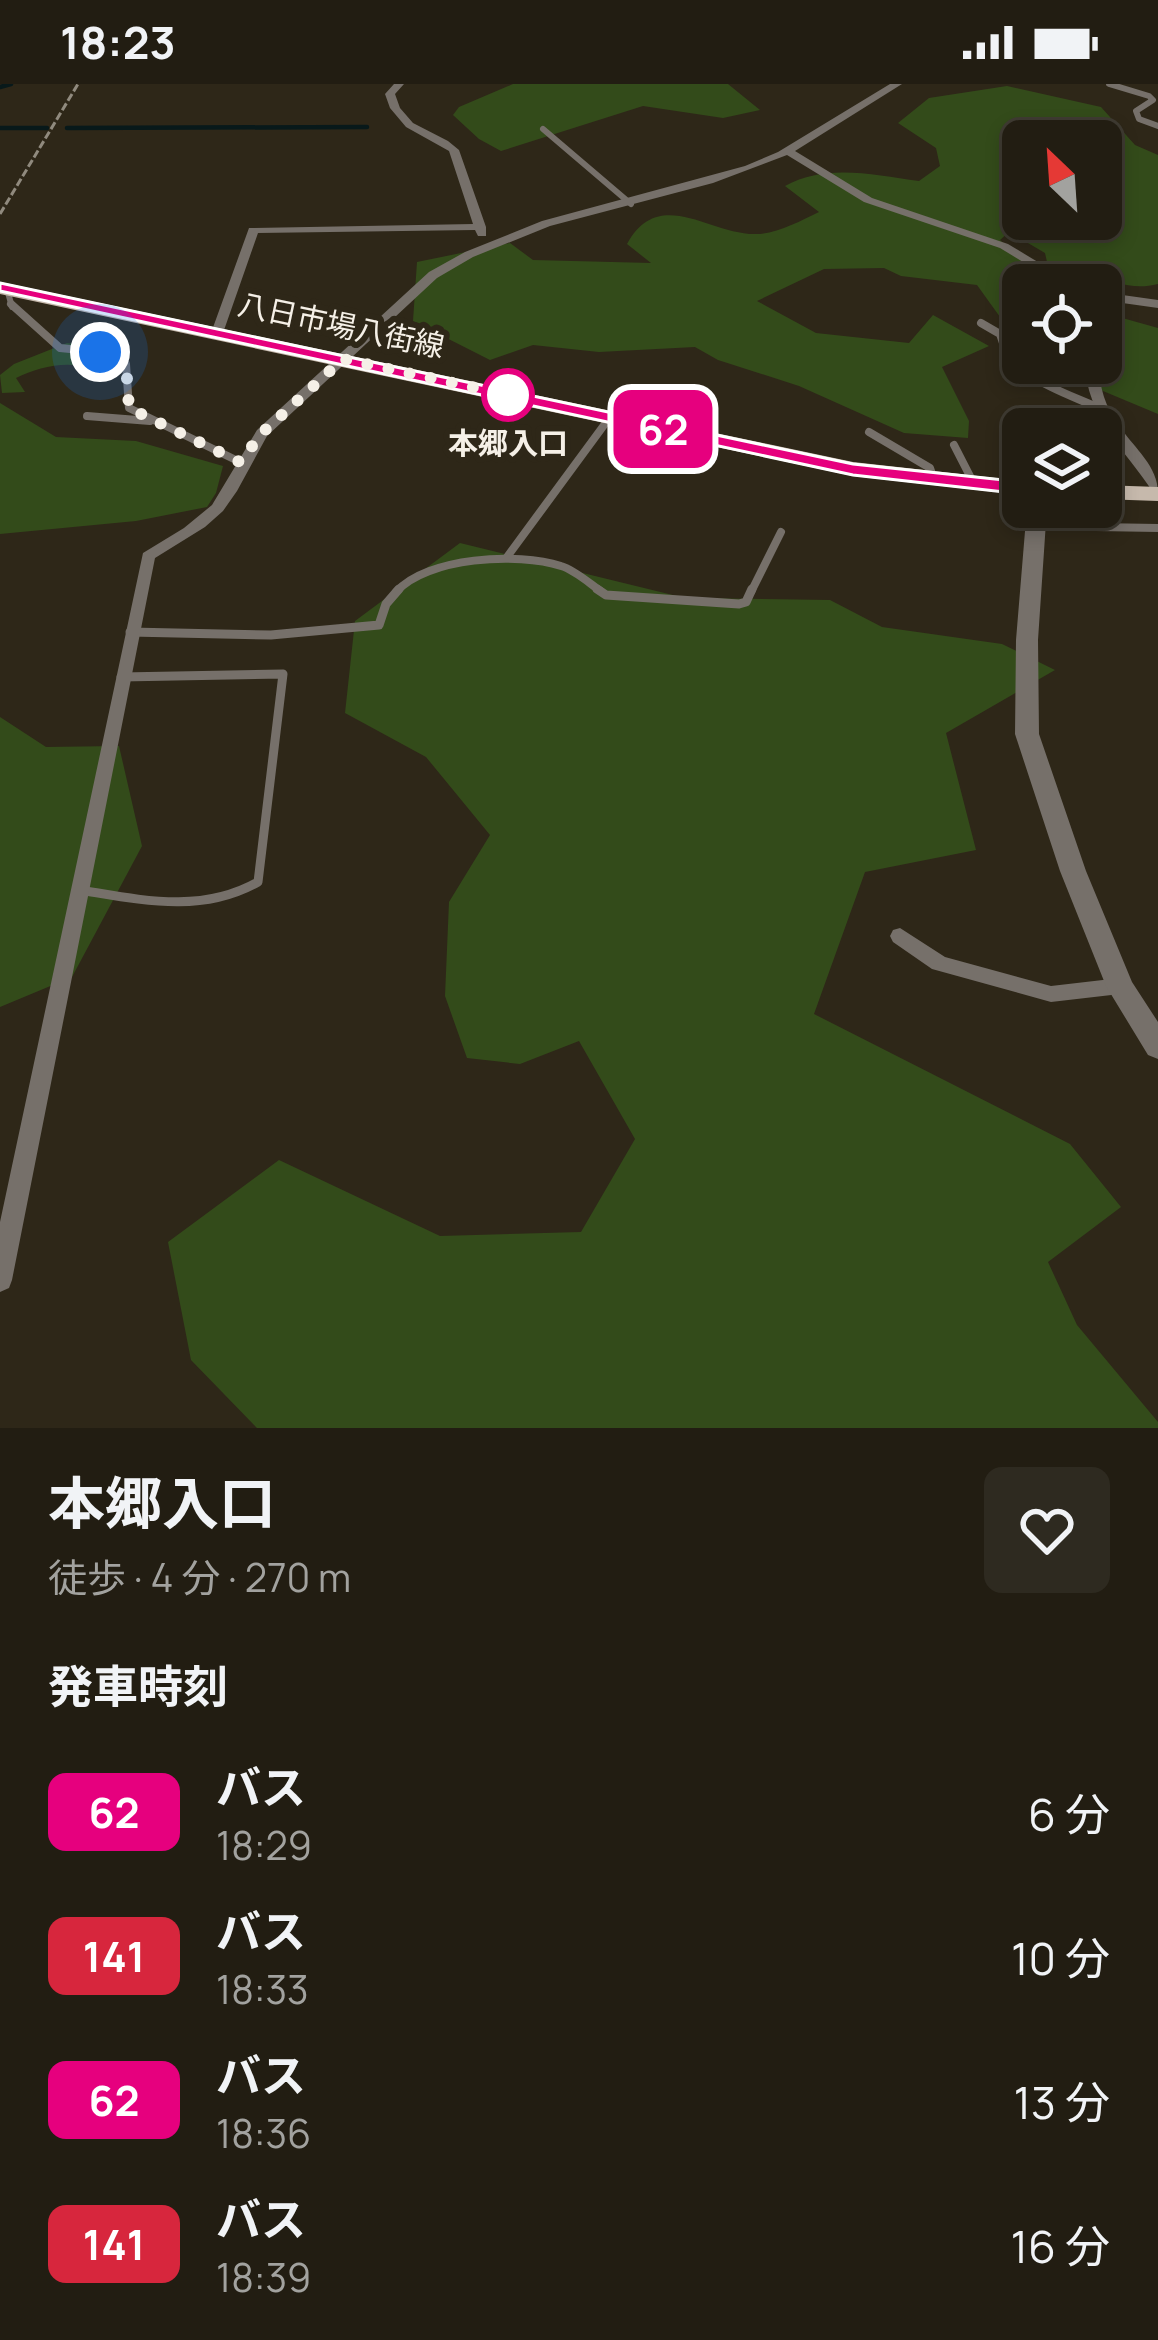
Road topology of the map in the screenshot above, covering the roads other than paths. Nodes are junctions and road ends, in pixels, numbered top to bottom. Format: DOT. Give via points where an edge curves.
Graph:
graph roads {
  1 [pos="399,84"];
  2 [pos="897,84"];
  3 [pos="1108,84"];
  4 [pos="1158,126"];
  5 [pos="543,129"];
  6 [pos="788,151"];
  7 [pos="631,204"];
  8 [pos="480,227"];
  9 [pos="485,246"];
  10 [pos="1034,264"];
  11 [pos="3,289"];
  12 [pos="1122,299"];
  13 [pos="1158,304"];
  14 [pos="982,323"];
  15 [pos="217,333"];
  16 [pos="343,359"];
  17 [pos="1097,408"];
  18 [pos="87,416"];
  19 [pos="610,417"];
  20 [pos="150,421"];
  21 [pos="869,432"];
  22 [pos="1122,439"];
  23 [pos="953,445"];
  24 [pos="1122,445"];
  25 [pos="1128,447"];
  26 [pos="240,462"];
  27 [pos="934,480"];
  28 [pos="974,484"];
  29 [pos="1002,486"];
  30 [pos="1158,491"];
  31 [pos="1122,492"];
  32 [pos="1122,527"];
  33 [pos="1035,528"];
  34 [pos="1158,528"];
  35 [pos="781,532"];
  36 [pos="507,557"];
  37 [pos="130,632"];
  38 [pos="121,677"];
  39 [pos="80,890"];
  40 [pos="900,937"];
  41 [pos="1120,986"];
  42 [pos="1158,1047"];
  43 [pos="0,1280"];
  1 -- 8 [label="street" via="391,102 415,133 454,150"];
  2 -- 6 [label="street"];
  3 -- 4 [label="lane" via="1149,96 1136,111"];
  5 -- 7 [label="lane"];
  6 -- 7 [label="street"];
  6 -- 10 [label="street" via="868,200"];
  7 -- 9 [label="street"];
  8 -- 9 [label="street"];
  8 -- 15 [label="street" via="253,230"];
  9 -- 16 [label="street" via="433,275"];
  11 -- 15 [label="main road, 八日市場八街線"];
  11 -- 20 [label="lane" via="13,309 60,348 126,364 129,408"];
  12 -- 13 [label="street"];
  14 -- 17 [label="lane" via="1034,377"];
  15 -- 16 [label="main road, 八日市場八街線"];
  16 -- 19 [label="main road, 八日市場八街線"];
  16 -- 26 [label="street"];
  18 -- 20 [label="lane"];
  19 -- 27 [label="main road, 八日市場八街線"];
  19 -- 36 [label="lane"];
  20 -- 26 [label="lane"];
  21 -- 27 [label="lane" via="930,468"];
  22 -- 25 [label="street"];
  23 -- 28 [label="lane"];
  24 -- 25 [label="lane"];
  25 -- 30 [label="street"];
  26 -- 37 [label="street" via="225,499 148,556"];
  27 -- 28 [label="main road, 八日市場八街線"];
  28 -- 29 [label="main road, 八日市場八街線"];
  30 -- 31 [label="main road"];
  32 -- 34 [label="lane"];
  33 -- 41 [label="street" via="1027,734"];
  35 -- 36 [label="lane" via="740,604 606,596 563,566"];
  36 -- 37 [label="lane" via="477,557 408,579 379,625 271,635"];
  37 -- 38 [label="street"];
  38 -- 39 [label="street"];
  38 -- 39 [label="lane" via="283,674 258,882 242,894 189,905"];
  39 -- 43 [label="street"];
  40 -- 41 [label="street" via="939,963 1051,994"];
  41 -- 42 [label="street"];
}
